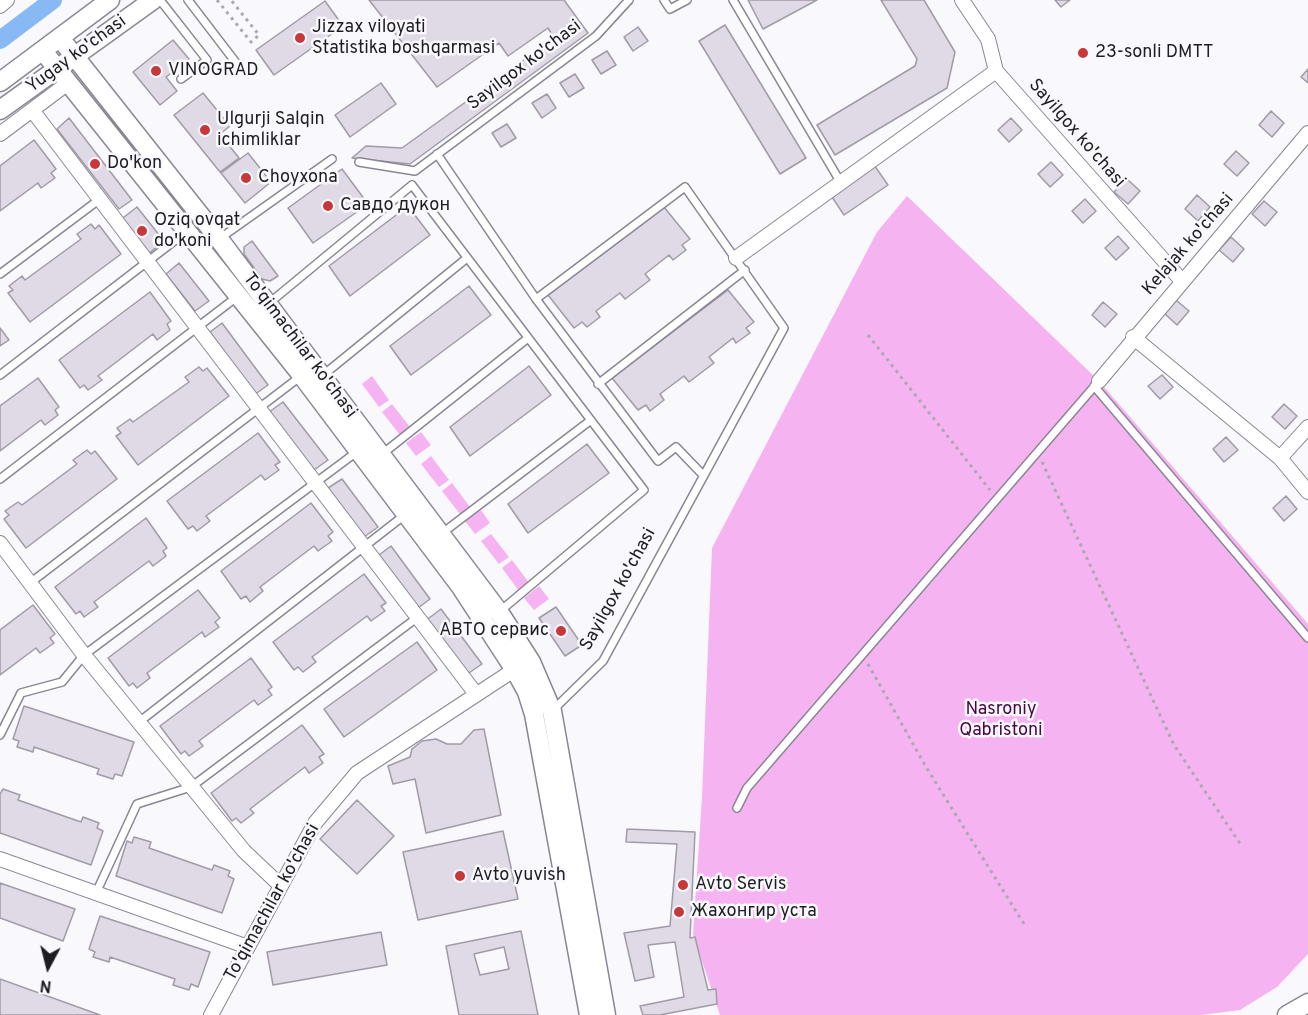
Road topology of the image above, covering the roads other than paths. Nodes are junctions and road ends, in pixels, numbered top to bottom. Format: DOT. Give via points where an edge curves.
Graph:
graph roads {
  1 [pos="7,0"];
  2 [pos="110,0"];
  3 [pos="153,0"];
  4 [pos="160,0"];
  5 [pos="188,0"];
  6 [pos="629,0"];
  7 [pos="664,0"];
  8 [pos="687,0"];
  9 [pos="733,0"];
  10 [pos="962,0"];
  11 [pos="0,6"];
  12 [pos="60,38"];
  13 [pos="43,51"];
  14 [pos="74,56"];
  15 [pos="237,64"];
  16 [pos="996,71"];
  17 [pos="63,76"];
  18 [pos="181,79"];
  19 [pos="0,82"];
  20 [pos="0,110"];
  21 [pos="32,110"];
  22 [pos="1308,133"];
  23 [pos="0,134"];
  24 [pos="437,154"];
  25 [pos="332,159"];
  26 [pos="359,162"];
  27 [pos="841,183"];
  28 [pos="100,199"];
  29 [pos="187,232"];
  30 [pos="219,239"];
  31 [pos="467,258"];
  32 [pos="736,258"];
  33 [pos="147,261"];
  34 [pos="745,270"];
  35 [pos="0,274"];
  36 [pos="1182,281"];
  37 [pos="238,296"];
  38 [pos="536,299"];
  39 [pos="268,304"];
  40 [pos="198,328"];
  41 [pos="1133,337"];
  42 [pos="528,338"];
  43 [pos="0,375"];
  44 [pos="302,376"];
  45 [pos="322,376"];
  46 [pos="1096,383"];
  47 [pos="598,384"];
  48 [pos="259,408"];
  49 [pos="591,420"];
  50 [pos="1308,426"];
  51 [pos="358,451"];
  52 [pos="381,455"];
  53 [pos="1280,458"];
  54 [pos="703,475"];
  55 [pos="0,479"];
  56 [pos="315,482"];
  57 [pos="1308,492"];
  58 [pos="406,514"];
  59 [pos="441,534"];
  60 [pos="0,543"];
  61 [pos="364,547"];
  62 [pos="30,584"];
  63 [pos="499,612"];
  64 [pos="418,617"];
  65 [pos="1308,638"];
  66 [pos="84,655"];
  67 [pos="522,665"];
  68 [pos="476,694"];
  69 [pos="552,711"];
  70 [pos="139,722"];
  71 [pos="0,735"];
  72 [pos="191,787"];
  73 [pos="737,808"];
  74 [pos="0,859"];
  75 [pos="281,886"];
  76 [pos="96,893"];
  77 [pos="248,947"];
  78 [pos="1308,1003"];
  79 [pos="211,1015"];
  80 [pos="589,1015"];
  81 [pos="606,1015"];
  82 [pos="1287,1015"];
  1 -- 11 [label="street"];
  2 -- 12 [label="main road, Yugay ko'chasi"];
  3 -- 14 [label="main road, Yugay ko'chasi"];
  4 -- 18 [label="lane" via="207,60"];
  5 -- 15 [label="lane"];
  6 -- 24 [label="lane, Sayilgox ko'chasi" via="596,36"];
  7 -- 8 [label="lane" via="670,9"];
  9 -- 27 [label="lane"];
  10 -- 16 [label="street, Sayilgox ko'chasi" via="987,39"];
  12 -- 13 [label="main road, Yugay ko'chasi"];
  12 -- 14 [label="main road, To'qimachilar ko'chasi"];
  13 -- 17 [label="main road, To'qimachilar ko'chasi"];
  13 -- 19 [label="main road, Yugay ko'chasi"];
  14 -- 17 [label="main road, Yugay ko'chasi"];
  14 -- 30 [label="main road, To'qimachilar ko'chasi"];
  16 -- 27 [label="street"];
  16 -- 36 [label="street, Sayilgox ko'chasi"];
  17 -- 20 [label="main road, Yugay ko'chasi"];
  17 -- 21 [label="street"];
  17 -- 29 [label="main road, To'qimachilar ko'chasi"];
  21 -- 23 [label="street"];
  21 -- 28 [label="street"];
  22 -- 36 [label="street, Kelajak ko'chasi"];
  24 -- 26 [label="lane, Sayilgox ko'chasi" via="415,171"];
  24 -- 38 [label="lane"];
  25 -- 30 [label="lane"];
  27 -- 32 [label="street"];
  28 -- 33 [label="street"];
  28 -- 35 [label="lane"];
  29 -- 33 [label="lane"];
  29 -- 37 [label="main road, To'qimachilar ko'chasi"];
  30 -- 39 [label="main road, To'qimachilar ko'chasi"];
  31 -- 39 [label="lane" via="412,185"];
  31 -- 42 [label="lane"];
  31 -- 45 [label="lane"];
  32 -- 34 [label="lane, Sayilgox ko'chasi"];
  32 -- 38 [label="lane, Sayilgox ko'chasi" via="685,187"];
  33 -- 40 [label="street"];
  33 -- 43 [label="lane"];
  34 -- 47 [label="lane"];
  34 -- 54 [label="lane, Sayilgox ko'chasi" via="784,328"];
  36 -- 41 [label="street, Kelajak ko'chasi"];
  37 -- 40 [label="lane"];
  37 -- 44 [label="main road, To'qimachilar ko'chasi"];
  38 -- 47 [label="lane"];
  39 -- 45 [label="main road, To'qimachilar ko'chasi"];
  40 -- 48 [label="street"];
  40 -- 55 [label="lane"];
  41 -- 46 [label="street, Kelajak ko'chasi"];
  41 -- 53 [label="street"];
  42 -- 49 [label="lane"];
  42 -- 52 [label="lane"];
  44 -- 48 [label="lane"];
  44 -- 51 [label="main road, To'qimachilar ko'chasi"];
  45 -- 52 [label="main road, To'qimachilar ko'chasi"];
  46 -- 65 [label="lane"];
  46 -- 73 [label="lane" via="747,788"];
  47 -- 54 [label="lane" via="658,461 676,447"];
  48 -- 56 [label="street"];
  48 -- 62 [label="lane"];
  49 -- 59 [label="lane"];
  49 -- 63 [label="lane" via="644,490"];
  50 -- 53 [label="street"];
  51 -- 56 [label="lane"];
  51 -- 58 [label="main road, To'qimachilar ko'chasi"];
  52 -- 59 [label="main road, To'qimachilar ko'chasi"];
  53 -- 57 [label="street"];
  54 -- 69 [label="lane, Sayilgox ko'chasi" via="603,661"];
  56 -- 61 [label="street"];
  56 -- 66 [label="lane"];
  58 -- 61 [label="lane"];
  58 -- 67 [label="main road, To'qimachilar ko'chasi"];
  59 -- 63 [label="main road, To'qimachilar ko'chasi"];
  60 -- 62 [label="street"];
  61 -- 64 [label="street"];
  61 -- 70 [label="lane"];
  62 -- 66 [label="street"];
  63 -- 67 [label="main road, To'qimachilar ko'chasi"];
  64 -- 68 [label="street"];
  64 -- 72 [label="lane"];
  66 -- 70 [label="street"];
  66 -- 71 [label="lane" via="62,682 21,693"];
  67 -- 68 [label="street, To'qimachilar ko'chasi"];
  67 -- 69 [label="main road, To'qimachilar ko'chasi"];
  67 -- 80 [label="main road, To'qimachilar ko'chasi"];
  68 -- 75 [label="street, To'qimachilar ko'chasi" via="357,773 315,823"];
  69 -- 81 [label="main road, To'qimachilar ko'chasi"];
  70 -- 72 [label="street"];
  72 -- 75 [label="street" via="244,851"];
  72 -- 76 [label="lane" via="137,804"];
  74 -- 76 [label="street"];
  75 -- 77 [label="street, To'qimachilar ko'chasi"];
  76 -- 77 [label="street"];
  77 -- 79 [label="street, To'qimachilar ko'chasi"];
  78 -- 82 [label="main road"];
}
